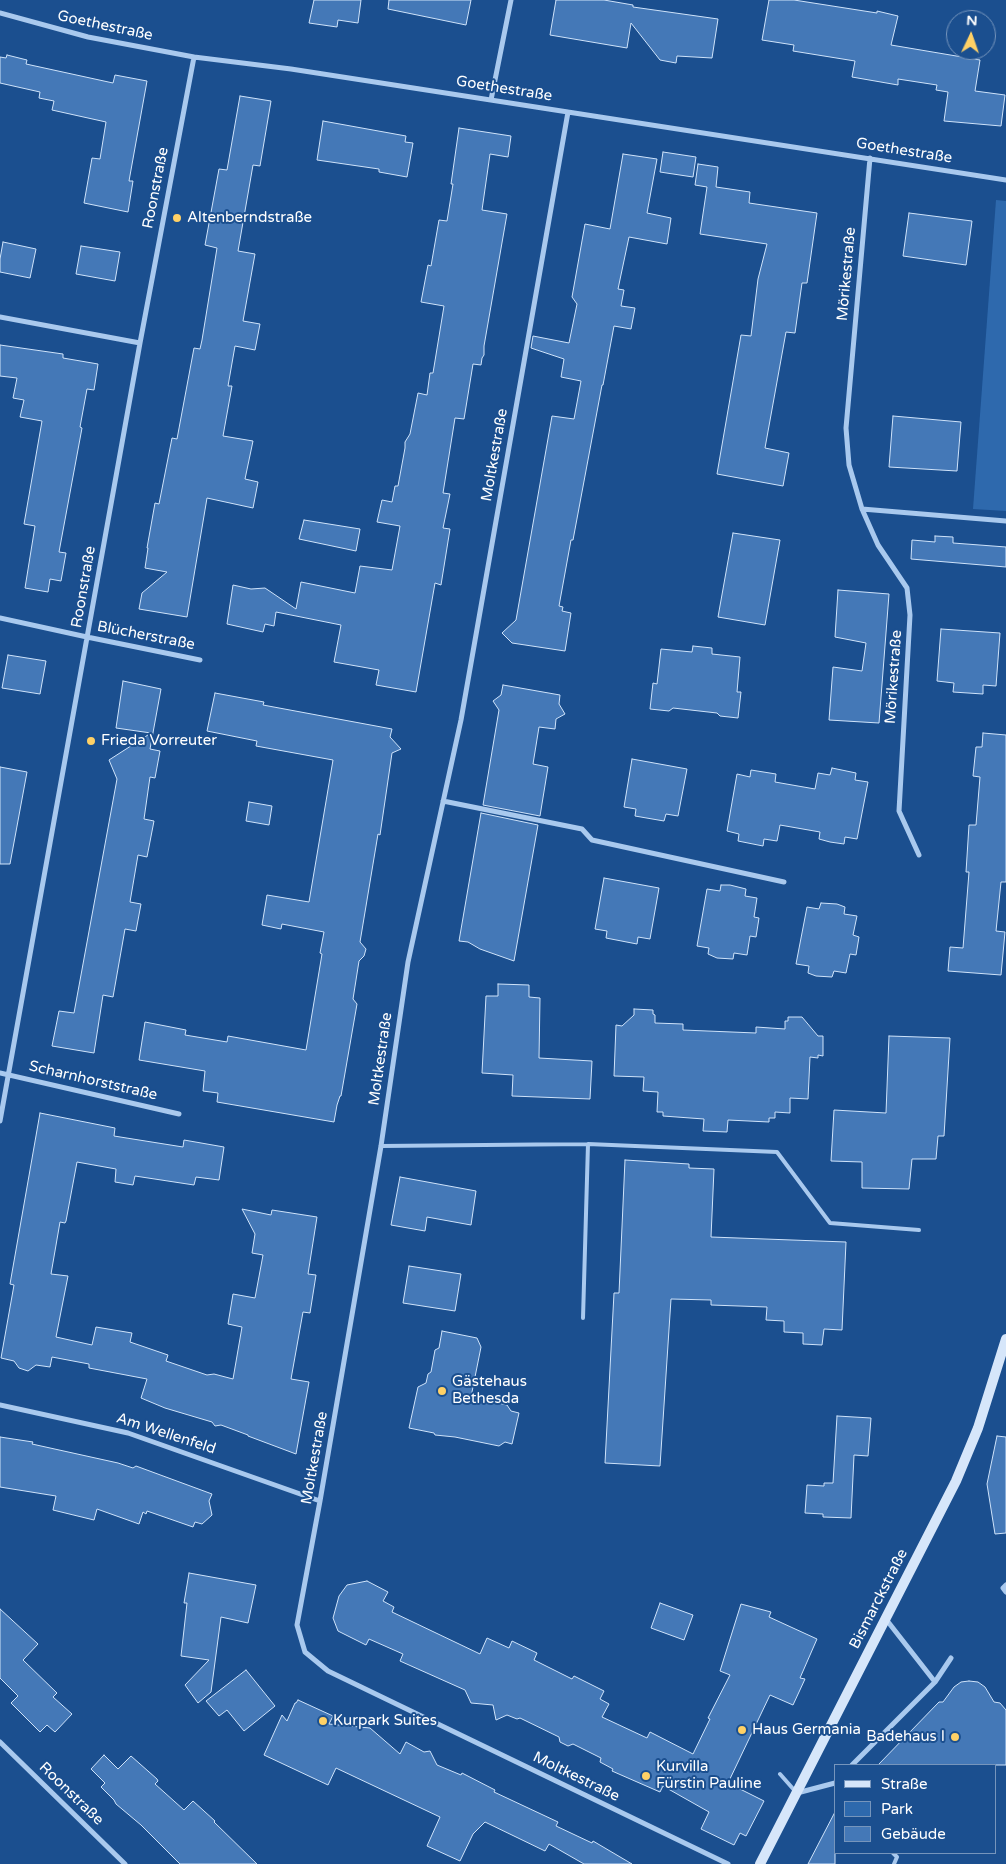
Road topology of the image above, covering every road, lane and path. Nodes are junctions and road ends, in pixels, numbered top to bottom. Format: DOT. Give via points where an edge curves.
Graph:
graph roads {
  1 [pos="510,0"];
  2 [pos="0,13"];
  3 [pos="194,57"];
  4 [pos="491,100"];
  5 [pos="568,112"];
  6 [pos="870,158"];
  7 [pos="1006,180"];
  8 [pos="0,317"];
  9 [pos="140,343"];
  10 [pos="862,509"];
  11 [pos="1006,521"];
  12 [pos="0,618"];
  13 [pos="87,637"];
  14 [pos="200,660"];
  15 [pos="443,801"];
  16 [pos="919,855"];
  17 [pos="784,882"];
  18 [pos="0,1073"];
  19 [pos="8,1074"];
  20 [pos="180,1114"];
  21 [pos="0,1120"];
  22 [pos="588,1144"];
  23 [pos="381,1146"];
  24 [pos="919,1230"];
  25 [pos="583,1318"];
  26 [pos="1006,1339"];
  27 [pos="0,1405"];
  28 [pos="320,1501"];
  29 [pos="1006,1585"];
  30 [pos="1006,1592"];
  31 [pos="885,1618"];
  32 [pos="951,1658"];
  33 [pos="935,1682"];
  34 [pos="0,1742"];
  35 [pos="853,1764"];
  36 [pos="780,1774"];
  37 [pos="834,1784"];
  38 [pos="797,1793"];
  39 [pos="125,1864"];
  40 [pos="728,1864"];
  41 [pos="760,1864"];
  1 -- 4 [label="street"];
  2 -- 3 [label="street, Goethestraße" via="88,37"];
  3 -- 4 [label="street, Goethestraße"];
  3 -- 9 [label="street, Roonstraße"];
  4 -- 5 [label="street, Goethestraße"];
  5 -- 6 [label="street, Goethestraße"];
  5 -- 15 [label="street, Moltkestraße" via="463,711"];
  6 -- 7 [label="street, Goethestraße"];
  6 -- 10 [label="street, Mörikestraße" via="846,428 849,465"];
  8 -- 9 [label="street"];
  9 -- 13 [label="street, Roonstraße"];
  10 -- 11 [label="street"];
  10 -- 16 [label="street, Mörikestraße" via="878,545 907,588 910,615 898,811"];
  12 -- 13 [label="street, Blücherstraße"];
  13 -- 14 [label="street, Blücherstraße"];
  13 -- 19 [label="street, Roonstraße"];
  15 -- 17 [label="street" via="582,830 592,840"];
  15 -- 23 [label="street, Moltkestraße" via="408,962"];
  18 -- 19 [label="street, Scharnhorststraße"];
  19 -- 20 [label="street, Scharnhorststraße"];
  19 -- 21 [label="street, Roonstraße"];
  22 -- 23 [label="lane"];
  22 -- 24 [label="lane" via="777,1152 830,1223"];
  22 -- 25 [label="lane"];
  23 -- 28 [label="street, Moltkestraße"];
  26 -- 31 [label="main road, Bismarckstraße" via="978,1428 956,1481"];
  27 -- 28 [label="street, Am Wellenfeld" via="128,1433"];
  28 -- 40 [label="street, Moltkestraße" via="297,1625 305,1652 328,1671"];
  29 -- 30 [label="street" via="1003,1588"];
  31 -- 33 [label="street"];
  31 -- 38 [label="main road, Bismarckstraße"];
  32 -- 33 [label="street"];
  33 -- 35 [label="street"];
  34 -- 39 [label="street, Roonstraße"];
  36 -- 38 [label="lane"];
  37 -- 38 [label="street"];
  38 -- 41 [label="main road, Bismarckstraße"];
}
